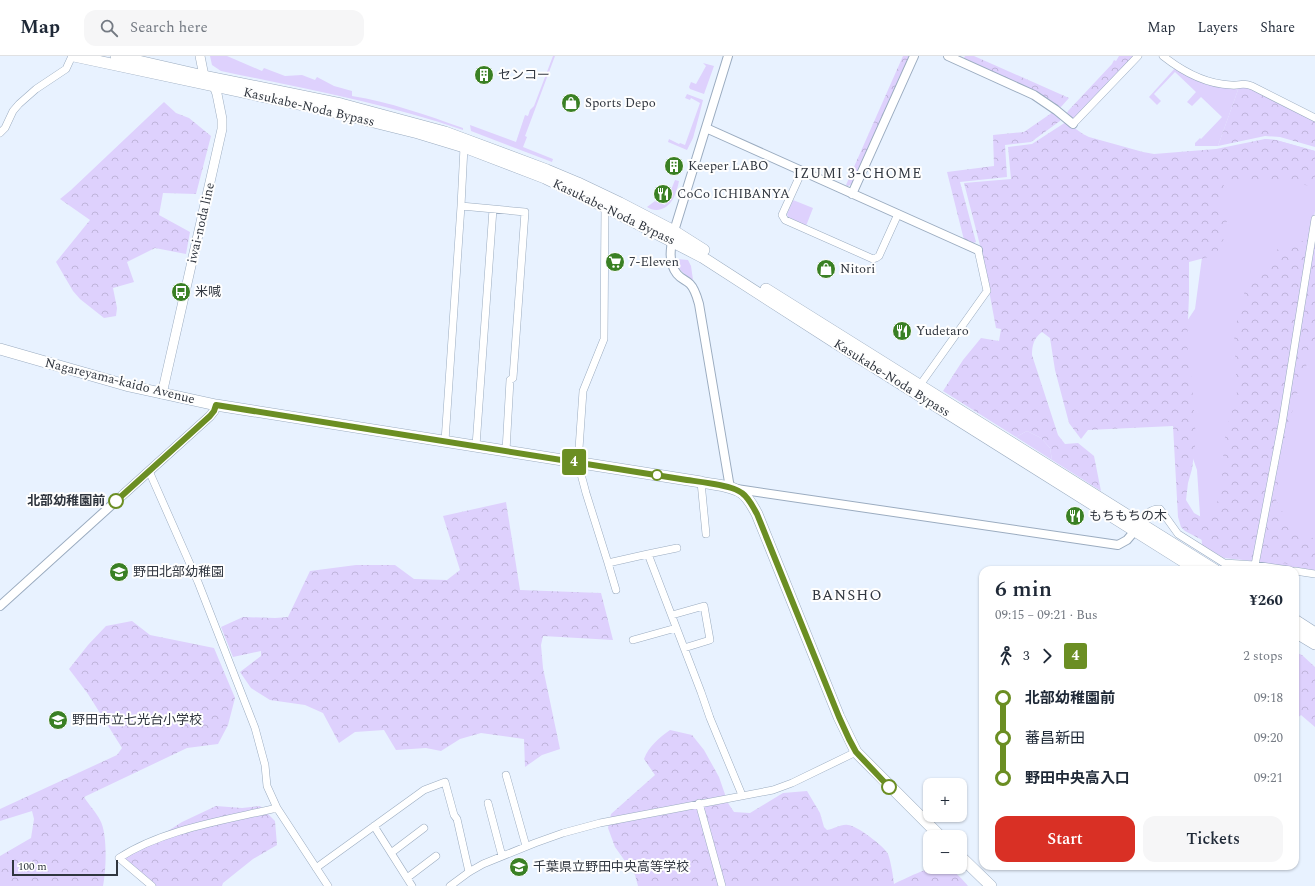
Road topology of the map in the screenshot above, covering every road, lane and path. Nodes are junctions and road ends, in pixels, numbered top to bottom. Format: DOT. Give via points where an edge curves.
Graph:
graph roads {
  1 [pos="73,56"];
  2 [pos="116,56"];
  3 [pos="200,56"];
  4 [pos="728,56"];
  5 [pos="914,56"];
  6 [pos="948,56"];
  7 [pos="1138,56"];
  8 [pos="1163,56"];
  9 [pos="204,76"];
  10 [pos="214,86"];
  11 [pos="1315,118"];
  12 [pos="1073,124"];
  13 [pos="706,128"];
  14 [pos="0,133"];
  15 [pos="464,147"];
  16 [pos="802,171"];
  17 [pos="852,194"];
  18 [pos="461,206"];
  19 [pos="605,207"];
  20 [pos="493,209"];
  21 [pos="898,214"];
  22 [pos="1315,219"];
  23 [pos="673,236"];
  24 [pos="978,250"];
  25 [pos="0,349"];
  26 [pos="920,385"];
  27 [pos="162,394"];
  28 [pos="216,405"];
  29 [pos="444,441"];
  30 [pos="476,446"];
  31 [pos="506,451"];
  32 [pos="578,463"];
  33 [pos="149,471"];
  34 [pos="701,482"];
  35 [pos="730,488"];
  36 [pos="1138,527"];
  37 [pos="706,534"];
  38 [pos="677,548"];
  39 [pos="648,554"];
  40 [pos="608,563"];
  41 [pos="1255,565"];
  42 [pos="1192,566"];
  43 [pos="1208,566"];
  44 [pos="1262,566"];
  45 [pos="1299,572"];
  46 [pos="1315,574"];
  47 [pos="616,590"];
  48 [pos="1,604"];
  49 [pos="672,615"];
  50 [pos="1299,623"];
  51 [pos="676,628"];
  52 [pos="1315,633"];
  53 [pos="1299,634"];
  54 [pos="634,640"];
  55 [pos="1315,644"];
  56 [pos="684,648"];
  57 [pos="856,752"];
  58 [pos="506,775"];
  59 [pos="742,795"];
  60 [pos="488,803"];
  61 [pos="699,803"];
  62 [pos="277,808"];
  63 [pos="374,826"];
  64 [pos="424,828"];
  65 [pos="934,830"];
  66 [pos="526,846"];
  67 [pos="391,853"];
  68 [pos="436,856"];
  69 [pos="502,856"];
  70 [pos="967,863"];
  71 [pos="316,868"];
  72 [pos="470,872"];
  73 [pos="407,878"];
  74 [pos="152,886"];
  75 [pos="328,886"];
  76 [pos="412,886"];
  77 [pos="450,886"];
  78 [pos="722,886"];
  79 [pos="991,886"];
  1 -- 10 [label="main road, Kasukabe-Noda Bypass"];
  1 -- 14 [label="street" via="66,69 19,104"];
  2 -- 9 [label="main road, Kasukabe-Noda Bypass"];
  3 -- 9 [label="main road"];
  4 -- 13 [label="street"];
  5 -- 17 [label="street"];
  6 -- 12 [label="street" via="1034,96"];
  7 -- 12 [label="street"];
  8 -- 11 [label="street" via="1197,78 1232,86 1244,83"];
  9 -- 10 [label="main road, iwai-noda line"];
  9 -- 23 [label="main road, Kasukabe-Noda Bypass" via="341,104 445,132 596,191"];
  10 -- 15 [label="main road, Kasukabe-Noda Bypass" via="317,108"];
  10 -- 27 [label="main road, iwai-noda line" via="220,105 222,129"];
  13 -- 16 [label="street"];
  13 -- 23 [label="street"];
  15 -- 18 [label="street"];
  15 -- 19 [label="main road, Kasukabe-Noda Bypass" via="545,178"];
  16 -- 17 [label="street"];
  16 -- 21 [label="street" via="782,215 785,220 873,259 878,256"];
  17 -- 21 [label="street"];
  18 -- 20 [label="street"];
  18 -- 29 [label="street"];
  19 -- 23 [label="main road, Kasukabe-Noda Bypass"];
  19 -- 32 [label="street" via="604,339 583,391"];
  20 -- 30 [label="street"];
  20 -- 31 [label="street" via="525,212"];
  21 -- 24 [label="street"];
  22 -- 41 [label="street" via="1282,424"];
  23 -- 26 [label="main road, Kasukabe-Noda Bypass"];
  23 -- 35 [label="street" via="670,253 673,267 681,278 690,284 699,304"];
  23 -- 36 [label="main road, Kasukabe-Noda Bypass" via="834,342"];
  24 -- 26 [label="street" via="987,291"];
  25 -- 27 [label="main road, Nagareyama-kaido Avenue"];
  26 -- 36 [label="main road, Kasukabe-Noda Bypass"];
  27 -- 28 [label="main road, Nagareyama-kaido Avenue"];
  28 -- 29 [label="main road, Nagareyama-kaido Avenue"];
  28 -- 33 [label="street" via="210,416"];
  29 -- 30 [label="main road, Nagareyama-kaido Avenue"];
  30 -- 31 [label="main road, Nagareyama-kaido Avenue"];
  31 -- 32 [label="main road, Nagareyama-kaido Avenue"];
  32 -- 34 [label="main road, Nagareyama-kaido Avenue"];
  32 -- 40 [label="street"];
  33 -- 48 [label="street"];
  33 -- 62 [label="street" via="198,582 255,728 268,786"];
  34 -- 35 [label="main road, Nagareyama-kaido Avenue"];
  34 -- 37 [label="street"];
  35 -- 36 [label="street" via="1118,545 1127,540"];
  35 -- 57 [label="main road, Nagareyama-kaido Avenue" via="742,493 757,514 839,717"];
  36 -- 41 [label="street" via="1147,514 1160,509 1178,534 1224,562"];
  36 -- 42 [label="main road, Kasukabe-Noda Bypass"];
  36 -- 43 [label="main road, Kasukabe-Noda Bypass"];
  38 -- 39 [label="street"];
  39 -- 40 [label="street"];
  39 -- 49 [label="street"];
  40 -- 47 [label="street"];
  41 -- 44 [label="street"];
  45 -- 46 [label="street"];
  49 -- 51 [label="street"];
  49 -- 56 [label="street" via="704,606 710,640"];
  50 -- 52 [label="main road"];
  51 -- 54 [label="street"];
  51 -- 56 [label="street"];
  53 -- 55 [label="main road"];
  56 -- 59 [label="street"];
  57 -- 59 [label="street" via="784,787"];
  57 -- 65 [label="main road, Nagareyama-kaido Avenue"];
  58 -- 66 [label="street"];
  59 -- 61 [label="street"];
  60 -- 69 [label="street"];
  61 -- 66 [label="street" via="600,823"];
  61 -- 78 [label="street"];
  62 -- 71 [label="street"];
  62 -- 74 [label="street" via="172,834 119,858"];
  63 -- 67 [label="street"];
  63 -- 71 [label="street"];
  63 -- 72 [label="street" via="424,790 445,782"];
  64 -- 67 [label="street"];
  66 -- 69 [label="street"];
  67 -- 73 [label="street"];
  68 -- 73 [label="street"];
  69 -- 72 [label="street"];
  70 -- 79 [label="main road"];
  71 -- 75 [label="street"];
  72 -- 77 [label="street"];
  73 -- 76 [label="street"];
}
